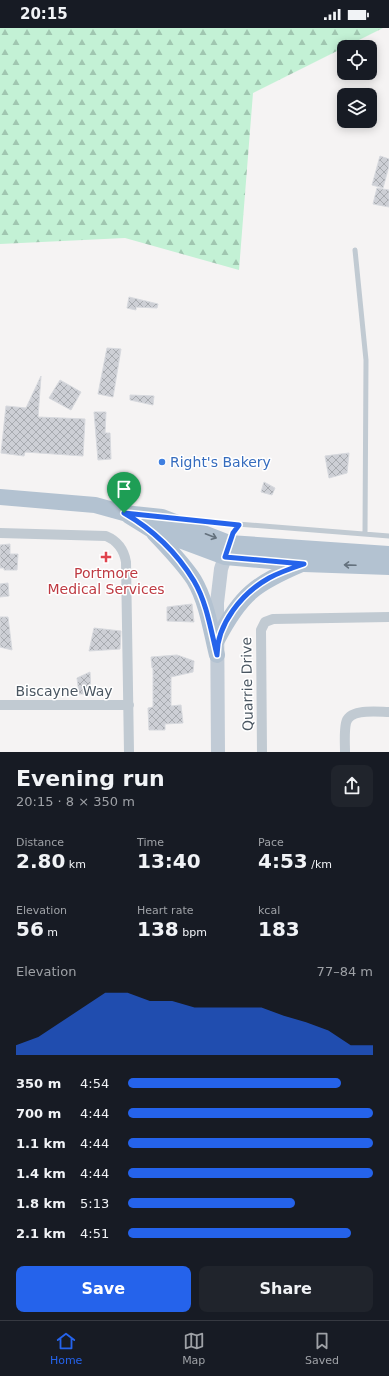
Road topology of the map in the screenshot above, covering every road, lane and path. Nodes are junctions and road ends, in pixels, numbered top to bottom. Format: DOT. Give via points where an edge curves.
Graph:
graph roads {
  1 [pos="355,250"];
  2 [pos="0,497"];
  3 [pos="124,513"];
  4 [pos="162,517"];
  5 [pos="239,525"];
  6 [pos="150,529"];
  7 [pos="0,532"];
  8 [pos="365,534"];
  9 [pos="389,536"];
  10 [pos="227,550"];
  11 [pos="389,554"];
  12 [pos="304,564"];
  13 [pos="389,567"];
  14 [pos="389,617"];
  15 [pos="217,648"];
  16 [pos="0,705"];
  17 [pos="129,705"];
  18 [pos="389,712"];
  19 [pos="129,752"];
  20 [pos="218,752"];
  21 [pos="262,752"];
  22 [pos="345,752"];
  1 -- 8 [label="lane" via="366,360"];
  2 -- 3 [label="main road" via="95,505"];
  3 -- 4 [label="main road"];
  3 -- 6 [label="main road"];
  4 -- 5 [label="lane"];
  4 -- 10 [label="main road, one-way"];
  5 -- 8 [label="lane"];
  5 -- 10 [label="lane"];
  6 -- 10 [label="main road"];
  6 -- 15 [label="main road" via="170,549 194,582"];
  7 -- 17 [label="street" via="106,536 119,545 126,562"];
  8 -- 9 [label="lane"];
  10 -- 11 [label="main road"];
  10 -- 12 [label="main road"];
  10 -- 15 [label="main road" via="221,569 217,603"];
  13 -- 12 [label="main road, one-way"];
  12 -- 15 [label="main road" via="269,578 244,597 230,615"];
  14 -- 21 [label="street, Quarrie Drive" via="273,619 265,622 261,630"];
  15 -- 20 [label="main road"];
  16 -- 17 [label="street, Biscayne Way"];
  17 -- 19 [label="street"];
  18 -- 22 [label="street" via="356,713 348,717"];
}
